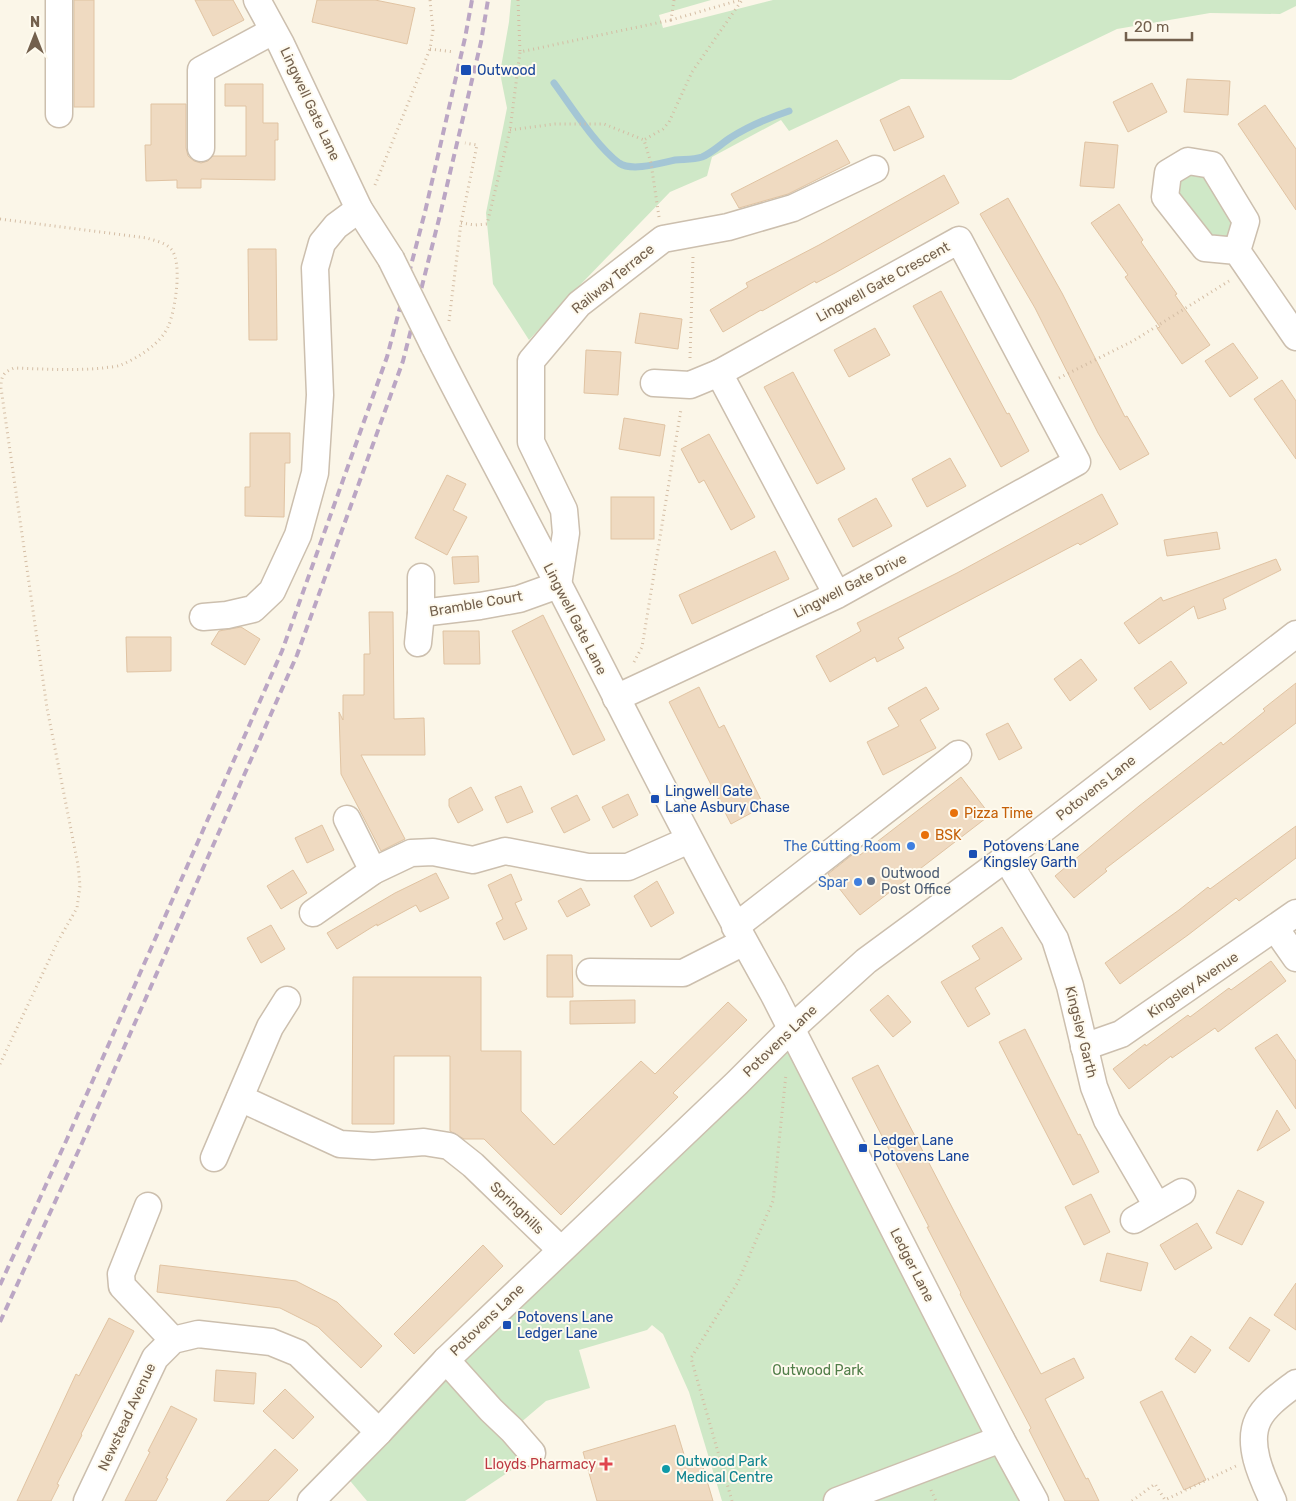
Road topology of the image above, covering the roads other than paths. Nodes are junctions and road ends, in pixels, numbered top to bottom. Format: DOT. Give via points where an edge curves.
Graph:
graph roads {
  1 [pos="59,0"];
  2 [pos="257,0"];
  3 [pos="273,31"];
  4 [pos="59,114"];
  5 [pos="201,148"];
  6 [pos="875,169"];
  7 [pos="360,209"];
  8 [pos="1243,260"];
  9 [pos="1296,337"];
  10 [pos="719,373"];
  11 [pos="654,383"];
  12 [pos="1077,462"];
  13 [pos="421,577"];
  14 [pos="558,585"];
  15 [pos="837,595"];
  16 [pos="421,614"];
  17 [pos="203,618"];
  18 [pos="1296,634"];
  19 [pos="418,643"];
  20 [pos="616,698"];
  21 [pos="958,754"];
  22 [pos="347,819"];
  23 [pos="689,840"];
  24 [pos="1006,858"];
  25 [pos="373,871"];
  26 [pos="313,913"];
  27 [pos="1296,913"];
  28 [pos="1275,928"];
  29 [pos="740,935"];
  30 [pos="1296,958"];
  31 [pos="590,972"];
  32 [pos="287,1000"];
  33 [pos="791,1029"];
  34 [pos="1084,1046"];
  35 [pos="240,1098"];
  36 [pos="214,1158"];
  37 [pos="1182,1192"];
  38 [pos="148,1206"];
  39 [pos="1157,1206"];
  40 [pos="1134,1220"];
  41 [pos="561,1250"];
  42 [pos="173,1340"];
  43 [pos="446,1360"];
  44 [pos="1296,1383"];
  45 [pos="379,1432"];
  46 [pos="1001,1439"];
  47 [pos="532,1453"];
  48 [pos="87,1501"];
  49 [pos="310,1501"];
  50 [pos="837,1501"];
  51 [pos="1035,1501"];
  52 [pos="1273,1501"];
  1 -- 4 [label="street"];
  2 -- 3 [label="street, Lingwell Gate Lane"];
  3 -- 5 [label="street" via="201,70"];
  3 -- 7 [label="street, Lingwell Gate Lane"];
  6 -- 14 [label="street, Railway Terrace" via="793,208 728,227 663,239 579,304 531,361 531,442 564,510 566,533"];
  7 -- 14 [label="street, Lingwell Gate Lane, bridge" via="391,259"];
  7 -- 17 [label="street" via="336,226 322,243 315,268 320,396 314,473 298,535 272,591 253,609"];
  8 -- 9 [label="street"];
  10 -- 11 [label="street, Lingwell Gate Crescent" via="690,385"];
  10 -- 12 [label="street, Lingwell Gate Crescent" via="959,240"];
  10 -- 15 [label="street"];
  12 -- 15 [label="street, Lingwell Gate Drive"];
  13 -- 16 [label="street, Bramble Court"];
  14 -- 16 [label="street, Bramble Court" via="519,599"];
  14 -- 20 [label="street, Lingwell Gate Lane"];
  15 -- 20 [label="street, Lingwell Gate Drive"];
  16 -- 19 [label="street, Bramble Court"];
  18 -- 24 [label="street, Potovens Lane"];
  20 -- 23 [label="street, Lingwell Gate Lane"];
  21 -- 29 [label="street"];
  22 -- 25 [label="street"];
  23 -- 25 [label="street" via="628,867 588,868 505,851 473,860 432,852 411,853"];
  23 -- 29 [label="street, Lingwell Gate Lane"];
  24 -- 33 [label="street, Potovens Lane" via="866,960"];
  24 -- 34 [label="street, Kingsley Garth" via="1054,939 1070,986"];
  25 -- 26 [label="street"];
  27 -- 28 [label="street, Kingsley Avenue"];
  28 -- 30 [label="street"];
  28 -- 34 [label="street, Kingsley Avenue" via="1121,1034"];
  29 -- 31 [label="street" via="683,973"];
  29 -- 33 [label="street, Lingwell Gate Lane"];
  32 -- 35 [label="street" via="270,1027"];
  33 -- 41 [label="street, Potovens Lane"];
  33 -- 46 [label="street, Ledger Lane"];
  34 -- 39 [label="street, Kingsley Garth" via="1094,1087 1107,1120"];
  35 -- 36 [label="street"];
  35 -- 41 [label="street, Springhills" via="340,1144 373,1146 424,1142 449,1146"];
  37 -- 39 [label="street"];
  38 -- 42 [label="street" via="121,1274 122,1286"];
  39 -- 40 [label="street"];
  41 -- 43 [label="street, Potovens Lane"];
  42 -- 45 [label="street" via="198,1334 271,1342 298,1353"];
  42 -- 48 [label="street, Newstead Avenue" via="155,1358"];
  43 -- 45 [label="street, Potovens Lane"];
  43 -- 47 [label="street"];
  44 -- 52 [label="street" via="1275,1399 1258,1420 1253,1444"];
  45 -- 49 [label="street, Potovens Lane"];
  46 -- 50 [label="street"];
  46 -- 51 [label="street, Ledger Lane"];
}
